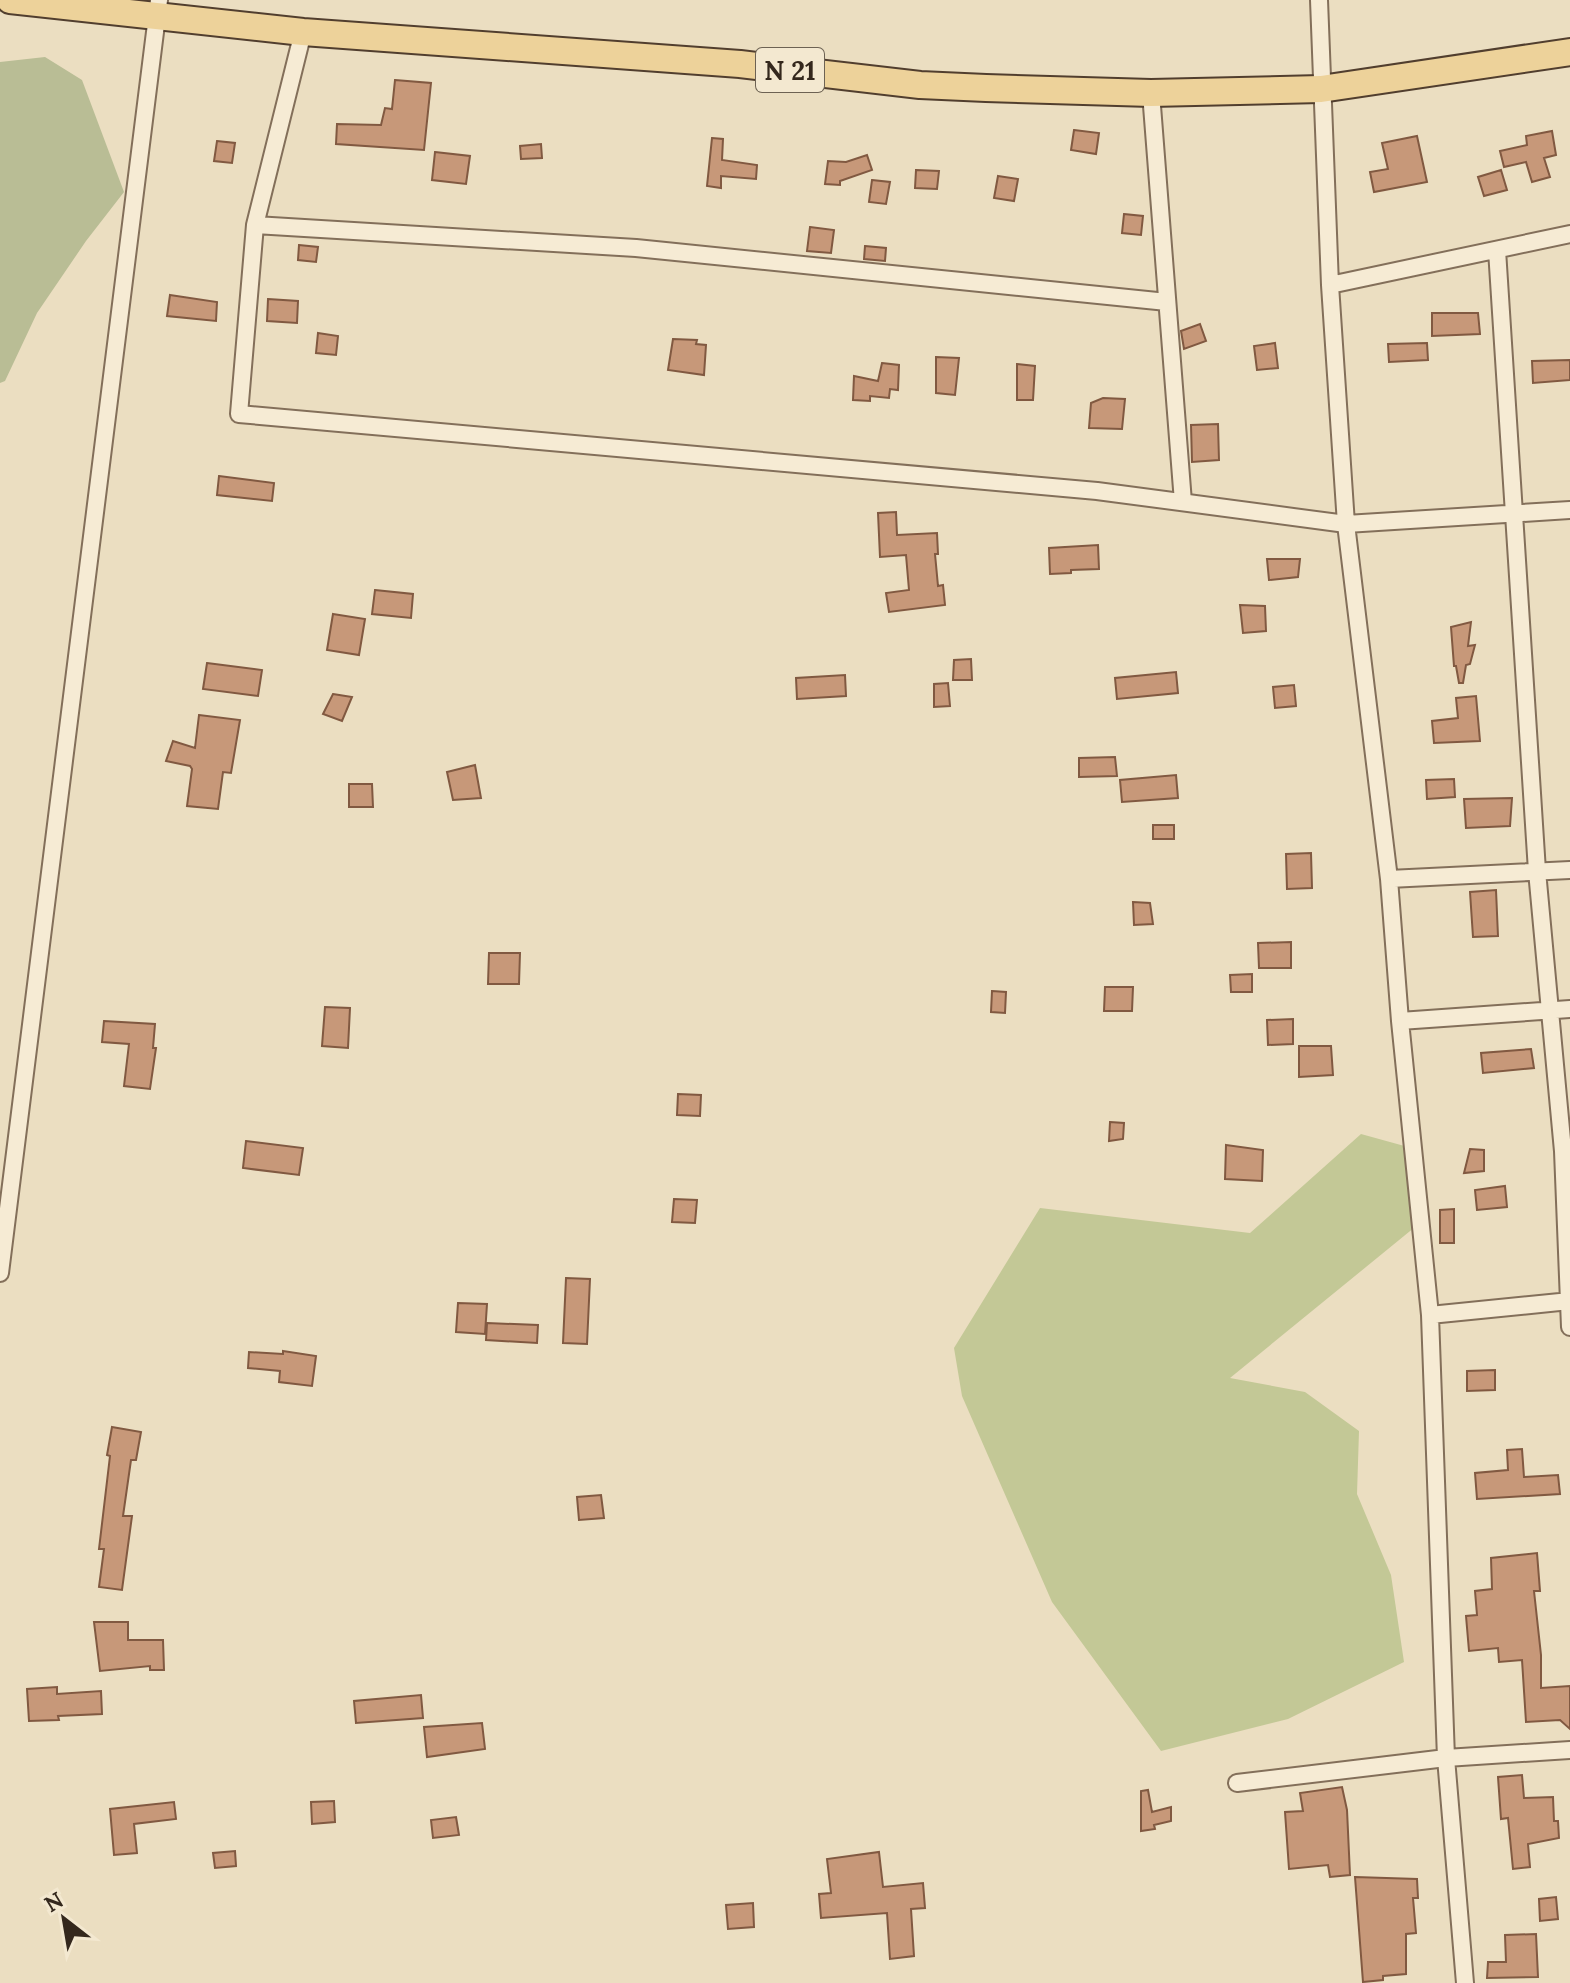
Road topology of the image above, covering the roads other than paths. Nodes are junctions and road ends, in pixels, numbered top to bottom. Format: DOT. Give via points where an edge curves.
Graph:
graph roads {
  1 [pos="10,0"];
  2 [pos="1319,0"];
  3 [pos="158,8"];
  4 [pos="303,32"];
  5 [pos="1570,52"];
  6 [pos="1321,89"];
  7 [pos="1151,93"];
  8 [pos="255,225"];
  9 [pos="1570,234"];
  10 [pos="1497,250"];
  11 [pos="1330,285"];
  12 [pos="1167,302"];
  13 [pos="1183,502"];
  14 [pos="1570,510"];
  15 [pos="1514,514"];
  16 [pos="1346,524"];
  17 [pos="1570,870"];
  18 [pos="1537,871"];
  19 [pos="1389,879"];
  20 [pos="1570,1009"];
  21 [pos="1550,1010"];
  22 [pos="1400,1021"];
  23 [pos="1566,1150"];
  24 [pos="0,1273"];
  25 [pos="1569,1301"];
  26 [pos="1430,1315"];
  27 [pos="1570,1327"];
  28 [pos="1570,1750"];
  29 [pos="1446,1758"];
  30 [pos="1237,1783"];
  31 [pos="1465,1983"];
  1 -- 3 [label="main road, N 21"];
  2 -- 6 [label="street"];
  3 -- 4 [label="main road, N 21"];
  3 -- 24 [label="street"];
  4 -- 7 [label="main road, N 21" via="724,62 920,85"];
  4 -- 8 [label="street"];
  5 -- 6 [label="main road, N 21"];
  6 -- 7 [label="main road, N 21"];
  6 -- 11 [label="street"];
  7 -- 12 [label="street"];
  8 -- 12 [label="street" via="636,248"];
  8 -- 13 [label="street" via="239,414"];
  9 -- 10 [label="street"];
  10 -- 11 [label="street"];
  10 -- 15 [label="street"];
  11 -- 16 [label="street"];
  12 -- 13 [label="street"];
  13 -- 16 [label="street"];
  14 -- 15 [label="street"];
  15 -- 16 [label="street"];
  15 -- 18 [label="street"];
  16 -- 19 [label="street"];
  17 -- 18 [label="street"];
  18 -- 19 [label="street"];
  18 -- 21 [label="street"];
  19 -- 22 [label="street"];
  20 -- 21 [label="street"];
  21 -- 22 [label="street"];
  21 -- 23 [label="street"];
  22 -- 26 [label="street"];
  23 -- 25 [label="street"];
  25 -- 26 [label="street"];
  25 -- 27 [label="street"];
  26 -- 29 [label="street"];
  28 -- 29 [label="street"];
  29 -- 30 [label="street"];
  29 -- 31 [label="street"];
}
